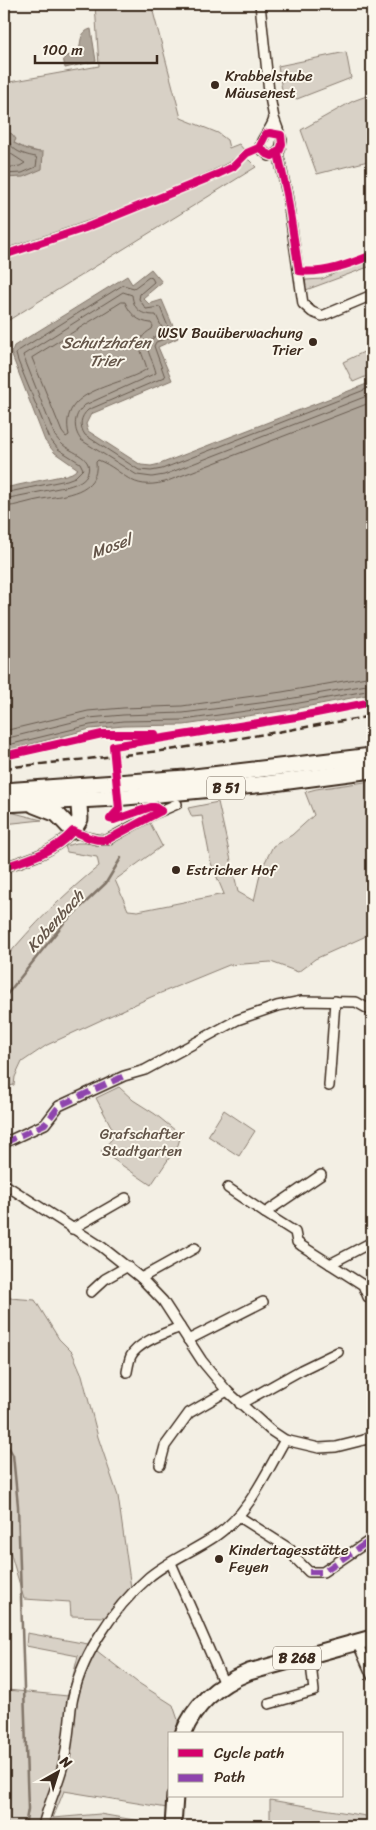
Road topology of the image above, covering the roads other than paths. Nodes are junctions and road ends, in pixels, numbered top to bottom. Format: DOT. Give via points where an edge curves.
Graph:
graph roads {
  1 [pos="260,4"];
  2 [pos="274,118"];
  3 [pos="266,134"];
  4 [pos="281,135"];
  5 [pos="278,153"];
  6 [pos="372,295"];
  7 [pos="372,756"];
  8 [pos="372,770"];
  9 [pos="4,791"];
  10 [pos="75,796"];
  11 [pos="23,802"];
  12 [pos="4,804"];
  13 [pos="177,804"];
  14 [pos="71,828"];
  15 [pos="89,838"];
  16 [pos="4,867"];
  17 [pos="336,1001"];
  18 [pos="372,1011"];
  19 [pos="329,1086"];
  20 [pos="4,1143"];
  21 [pos="321,1175"];
  22 [pos="4,1184"];
  23 [pos="228,1188"];
  24 [pos="126,1198"];
  25 [pos="264,1213"];
  26 [pos="72,1228"];
  27 [pos="372,1242"];
  28 [pos="196,1248"];
  29 [pos="330,1264"];
  30 [pos="128,1266"];
  31 [pos="141,1278"];
  32 [pos="91,1292"];
  33 [pos="372,1300"];
  34 [pos="263,1302"];
  35 [pos="180,1327"];
  36 [pos="188,1340"];
  37 [pos="338,1352"];
  38 [pos="127,1372"];
  39 [pos="226,1391"];
  40 [pos="240,1404"];
  41 [pos="372,1435"];
  42 [pos="285,1440"];
  43 [pos="160,1466"];
  44 [pos="238,1516"];
  45 [pos="372,1539"];
  46 [pos="171,1563"];
  47 [pos="372,1638"];
  48 [pos="357,1642"];
  49 [pos="310,1654"];
  50 [pos="372,1676"];
  51 [pos="224,1684"];
  52 [pos="269,1704"];
  53 [pos="184,1732"];
  54 [pos="175,1798"];
  55 [pos="43,1826"];
  56 [pos="174,1826"];
  1 -- 2 [label="street"];
  2 -- 3 [label="street"];
  2 -- 4 [label="street"];
  3 -- 4 [label="street"];
  3 -- 5 [label="street" via="261,143 263,151 270,156"];
  4 -- 5 [label="street" via="282,147"];
  5 -- 6 [label="street" via="303,304 322,316"];
  7 -- 10 [label="main road, B 51"];
  8 -- 10 [label="main road, B 51" via="266,784"];
  9 -- 10 [label="main road, B 51"];
  10 -- 11 [label="main road, B 51"];
  10 -- 14 [label="main road"];
  11 -- 12 [label="main road, B 51"];
  11 -- 14 [label="main road" via="52,811"];
  13 -- 15 [label="street" via="107,840"];
  14 -- 15 [label="street"];
  14 -- 15 [label="street"];
  14 -- 16 [label="street" via="50,850"];
  17 -- 18 [label="street" via="356,1002"];
  17 -- 19 [label="street"];
  17 -- 20 [label="street" via="302,1001 237,1020 144,1070 59,1106 45,1124"];
  21 -- 25 [label="street"];
  22 -- 26 [label="street"];
  23 -- 25 [label="street"];
  24 -- 26 [label="street"];
  25 -- 29 [label="street" via="295,1232 297,1242"];
  26 -- 30 [label="street"];
  27 -- 29 [label="street"];
  28 -- 31 [label="street"];
  29 -- 33 [label="street" via="363,1285"];
  30 -- 31 [label="street"];
  30 -- 32 [label="street"];
  31 -- 35 [label="street" via="163,1301"];
  34 -- 36 [label="street"];
  35 -- 36 [label="street"];
  35 -- 38 [label="street" via="136,1350"];
  36 -- 39 [label="street"];
  37 -- 40 [label="street"];
  39 -- 40 [label="street"];
  39 -- 43 [label="street" via="189,1413 165,1446"];
  40 -- 42 [label="street"];
  41 -- 42 [label="street" via="336,1447 319,1448"];
  42 -- 44 [label="street" via="259,1487"];
  44 -- 45 [label="street" via="290,1549 308,1572 323,1572"];
  44 -- 46 [label="street" via="218,1534"];
  46 -- 51 [label="street"];
  46 -- 55 [label="street" via="149,1577 132,1595 85,1658 71,1708 62,1770"];
  47 -- 48 [label="main road, B 268"];
  48 -- 49 [label="main road, B 268"];
  48 -- 50 [label="street"];
  49 -- 51 [label="main road, B 268" via="249,1672"];
  49 -- 52 [label="street" via="314,1691"];
  51 -- 53 [label="main road, B 268" via="199,1705"];
  54 -- 56 [label="main road"];
}
